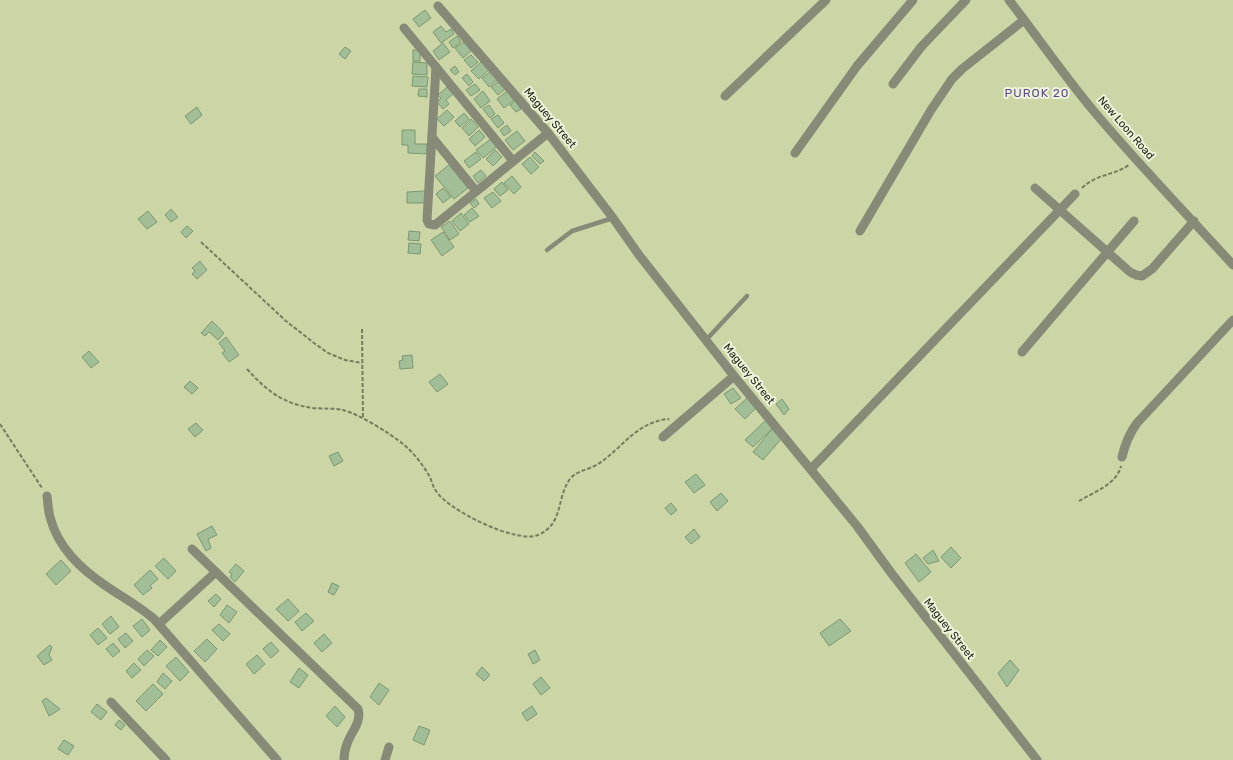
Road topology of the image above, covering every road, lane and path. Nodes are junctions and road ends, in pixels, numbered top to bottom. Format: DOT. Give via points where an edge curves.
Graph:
graph roads {
  1 [pos="826,0"];
  2 [pos="913,0"];
  3 [pos="966,0"];
  4 [pos="1009,0"];
  5 [pos="438,6"];
  6 [pos="1024,20"];
  7 [pos="404,28"];
  8 [pos="436,67"];
  9 [pos="893,84"];
  10 [pos="725,96"];
  11 [pos="548,133"];
  12 [pos="432,137"];
  13 [pos="794,153"];
  14 [pos="1137,160"];
  15 [pos="513,161"];
  16 [pos="1034,188"];
  17 [pos="476,192"];
  18 [pos="1075,194"];
  19 [pos="1060,210"];
  20 [pos="613,218"];
  21 [pos="1134,221"];
  22 [pos="1194,222"];
  23 [pos="860,231"];
  24 [pos="201,242"];
  25 [pos="547,250"];
  26 [pos="1108,252"];
  27 [pos="1233,265"];
  28 [pos="747,296"];
  29 [pos="1233,320"];
  30 [pos="362,329"];
  31 [pos="706,340"];
  32 [pos="1022,352"];
  33 [pos="362,362"];
  34 [pos="247,369"];
  35 [pos="734,376"];
  36 [pos="363,420"];
  37 [pos="0,424"];
  38 [pos="677,426"];
  39 [pos="663,438"];
  40 [pos="1122,457"];
  41 [pos="811,469"];
  42 [pos="47,496"];
  43 [pos="1079,501"];
  44 [pos="192,549"];
  45 [pos="216,572"];
  46 [pos="159,624"];
  47 [pos="111,702"];
  48 [pos="390,747"];
  49 [pos="166,760"];
  50 [pos="278,760"];
  51 [pos="344,760"];
  52 [pos="385,760"];
  53 [pos="1037,760"];
  1 -- 10 [label="street"];
  2 -- 13 [label="street" via="857,66"];
  3 -- 9 [label="street" via="921,47"];
  4 -- 6 [label="street, New Loon Road"];
  5 -- 11 [label="street, Maguey Street"];
  6 -- 14 [label="street, New Loon Road" via="1069,80"];
  6 -- 23 [label="street" via="962,69 952,80 931,110"];
  7 -- 8 [label="street"];
  8 -- 12 [label="street"];
  8 -- 15 [label="street"];
  11 -- 15 [label="street"];
  11 -- 20 [label="street, Maguey Street"];
  12 -- 17 [label="street"];
  12 -- 17 [label="street" via="428,222 435,225"];
  14 -- 18 [label="path" via="1120,171 1091,180"];
  14 -- 22 [label="street, New Loon Road"];
  15 -- 17 [label="street"];
  16 -- 19 [label="street"];
  18 -- 19 [label="street"];
  19 -- 26 [label="street"];
  19 -- 41 [label="street"];
  20 -- 25 [label="lane" via="572,232"];
  20 -- 31 [label="street, Maguey Street"];
  21 -- 26 [label="street"];
  22 -- 26 [label="street" via="1152,269 1142,276 1130,272"];
  22 -- 27 [label="street, New Loon Road"];
  24 -- 33 [label="path" via="286,321 314,343 328,353 345,360"];
  26 -- 32 [label="street"];
  28 -- 31 [label="lane"];
  29 -- 40 [label="street" via="1137,423 1124,445"];
  30 -- 33 [label="path"];
  31 -- 35 [label="street, Maguey Street"];
  33 -- 36 [label="path"];
  34 -- 36 [label="path" via="274,395 288,402 312,408 343,410"];
  35 -- 38 [label="street"];
  35 -- 41 [label="street, Maguey Street"];
  36 -- 38 [label="path" via="385,431 404,445 417,458 443,499 485,525 527,536 537,535 552,525 558,515 570,478 606,459 646,424 668,419"];
  37 -- 42 [label="path"];
  38 -- 39 [label="street"];
  40 -- 43 [label="path" via="1117,476 1106,486"];
  41 -- 53 [label="street, Maguey Street"];
  42 -- 46 [label="street" via="53,527 68,554 86,572 142,608"];
  44 -- 45 [label="street"];
  45 -- 46 [label="street"];
  45 -- 51 [label="street" via="358,709 359,719 347,744"];
  46 -- 50 [label="street"];
  47 -- 49 [label="street"];
  48 -- 52 [label="street"];
}
